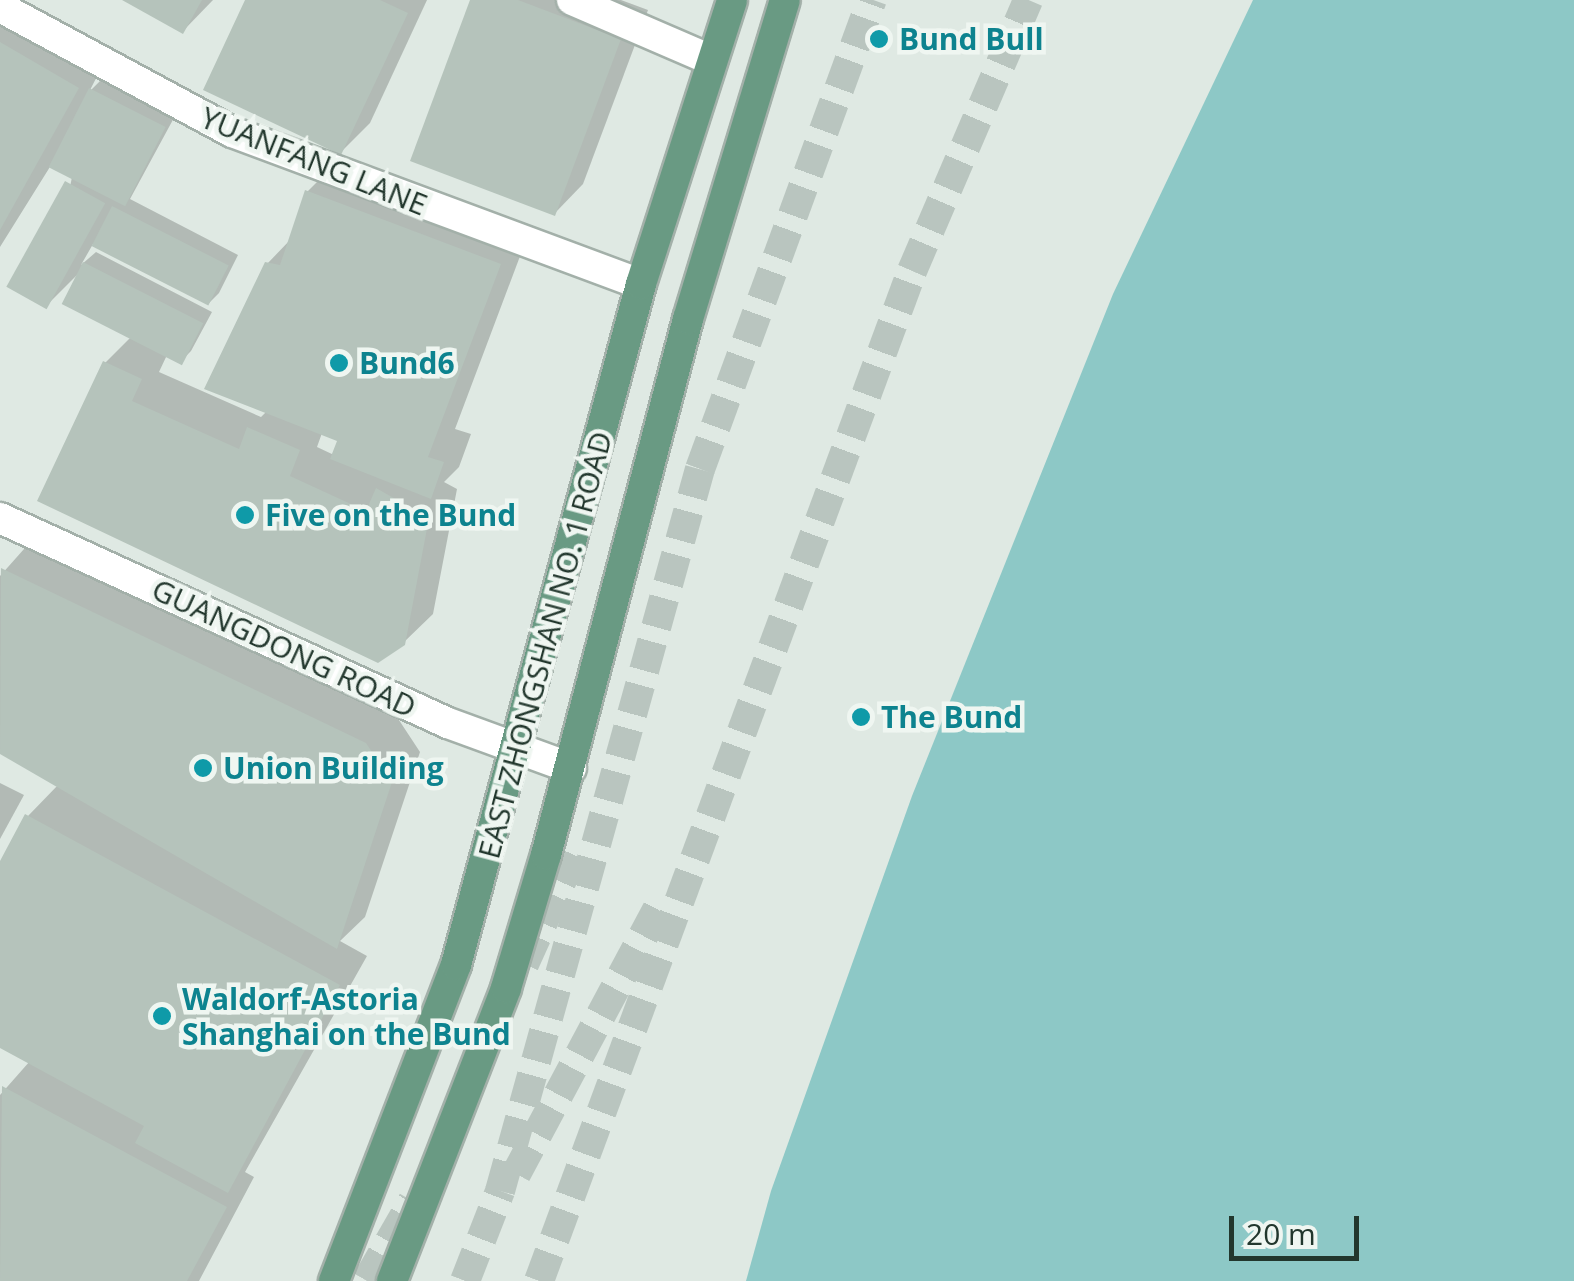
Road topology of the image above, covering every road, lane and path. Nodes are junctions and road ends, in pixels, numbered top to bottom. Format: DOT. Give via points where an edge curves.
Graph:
graph roads {
  1 [pos="572,0"];
  2 [pos="732,0"];
  3 [pos="785,0"];
  4 [pos="0,8"];
  5 [pos="711,60"];
  6 [pos="642,284"];
  7 [pos="0,518"];
  8 [pos="518,752"];
  9 [pos="571,768"];
  10 [pos="334,1281"];
  11 [pos="392,1281"];
  1 -- 5 [label="street"];
  2 -- 5 [label="main road, EAST ZHONGSHAN NO. 1 ROAD"];
  3 -- 9 [label="main road, EAST ZHONGSHAN NO. 1 ROAD" via="688,319"];
  4 -- 6 [label="street, YUANFANG LANE" via="232,132"];
  5 -- 6 [label="main road, EAST ZHONGSHAN NO. 1 ROAD"];
  6 -- 8 [label="main road, EAST ZHONGSHAN NO. 1 ROAD"];
  7 -- 8 [label="street, GUANGDONG ROAD"];
  8 -- 9 [label="street, GUANGDONG ROAD"];
  8 -- 10 [label="main road, EAST ZHONGSHAN NO. 1 ROAD" via="432,1033"];
  9 -- 11 [label="main road, EAST ZHONGSHAN NO. 1 ROAD" via="506,988"];
}
